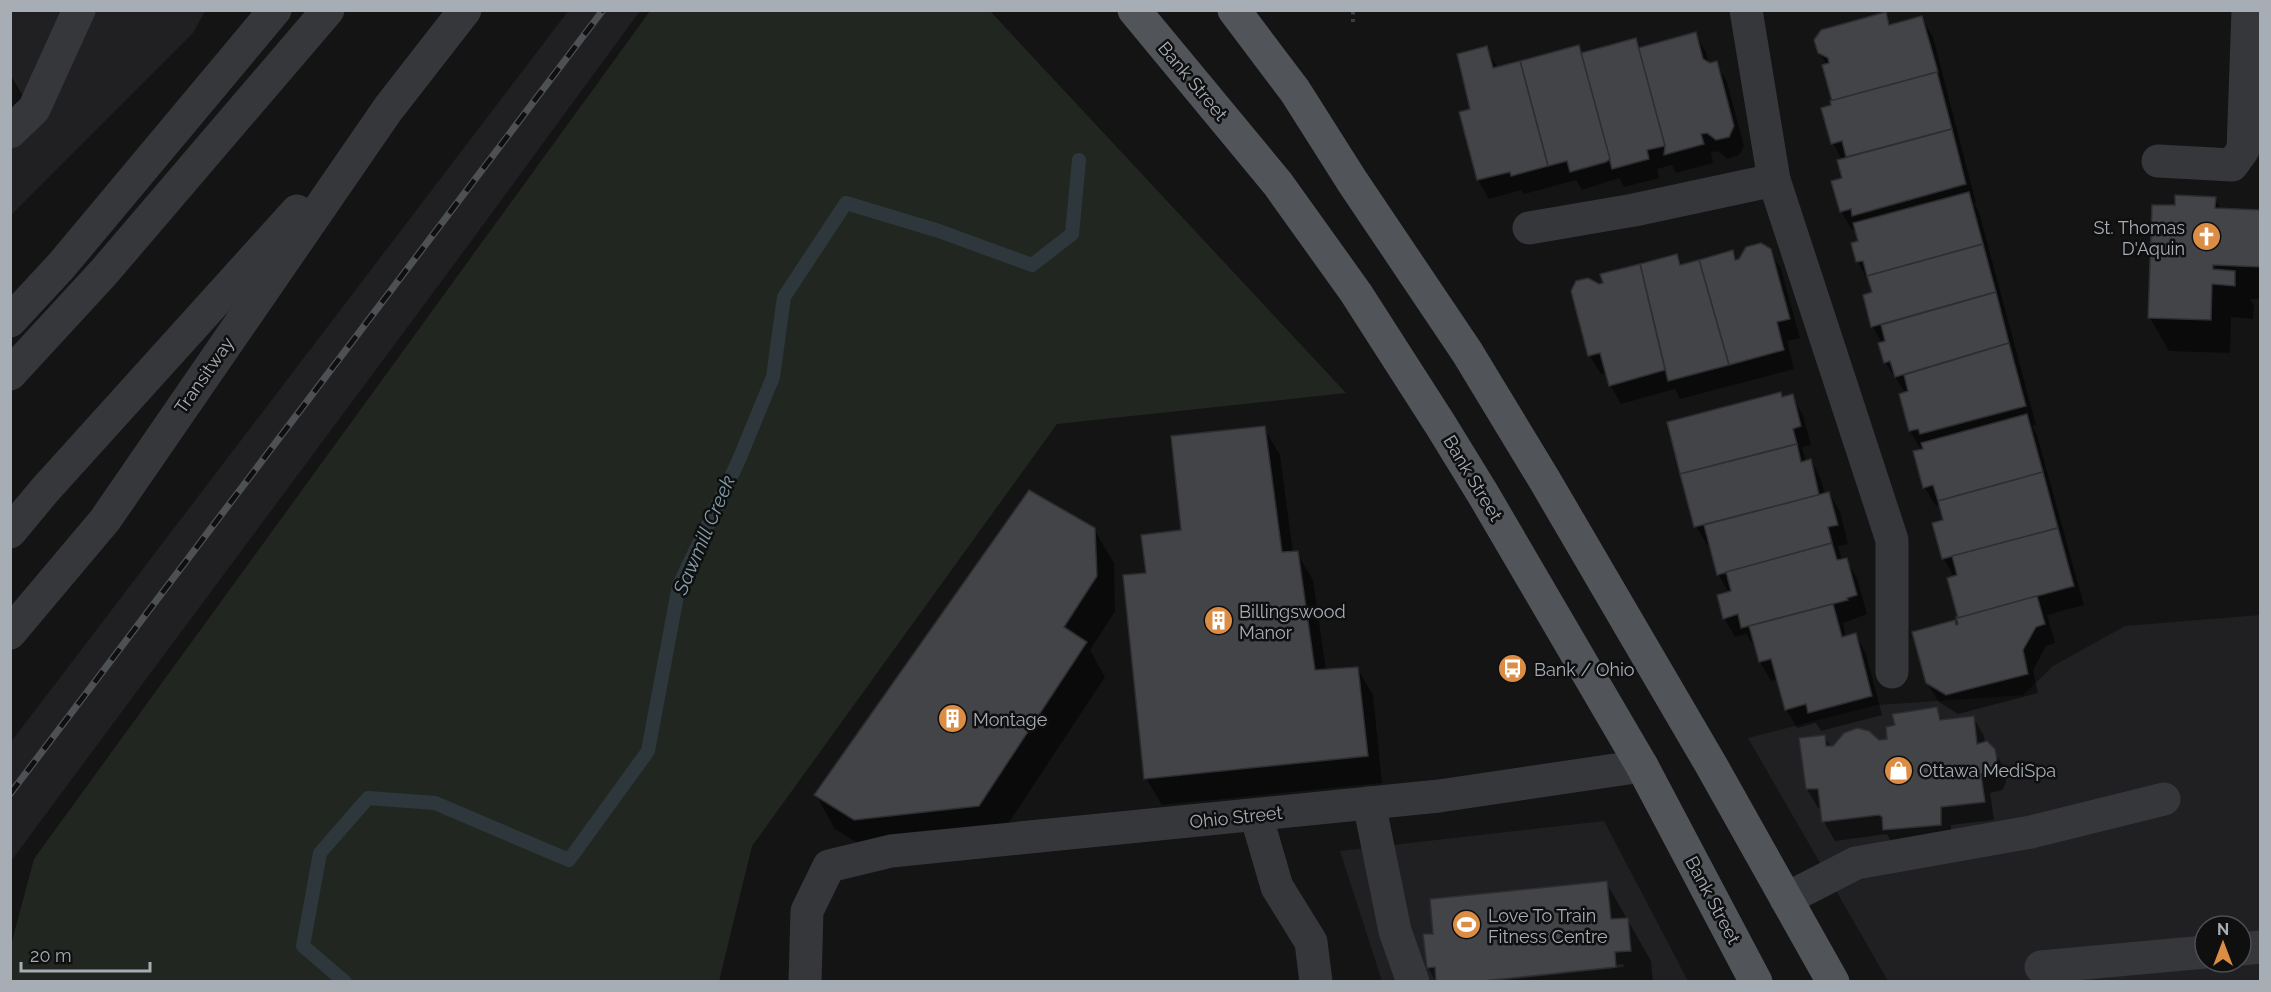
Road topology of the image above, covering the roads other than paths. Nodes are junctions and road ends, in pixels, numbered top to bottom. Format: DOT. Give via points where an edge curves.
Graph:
graph roads {
  1 [pos="79,10"];
  2 [pos="275,10"];
  3 [pos="328,10"];
  4 [pos="465,10"];
  5 [pos="1134,10"];
  6 [pos="1234,10"];
  7 [pos="1746,10"];
  8 [pos="2248,10"];
  9 [pos="388,109"];
  10 [pos="10,132"];
  11 [pos="2158,161"];
  12 [pos="1774,180"];
  13 [pos="1529,228"];
  14 [pos="10,321"];
  15 [pos="10,374"];
  16 [pos="10,532"];
  17 [pos="10,633"];
  18 [pos="1892,672"];
  19 [pos="1642,766"];
  20 [pos="2164,800"];
  21 [pos="1369,803"];
  22 [pos="1256,814"];
  23 [pos="1786,899"];
  24 [pos="2193,958"];
  25 [pos="2041,967"];
  26 [pos="2174,968"];
  27 [pos="806,981"];
  28 [pos="1316,981"];
  29 [pos="1413,981"];
  30 [pos="1756,981"];
  31 [pos="1833,981"];
  1 -- 10 [label="street" via="34,109"];
  2 -- 14 [label="street" via="61,266"];
  3 -- 15 [label="street" via="104,272"];
  4 -- 9 [label="street, Transitway"];
  5 -- 19 [label="main road, Bank Street" via="1278,184 1356,293 1483,494"];
  6 -- 23 [label="main road" via="1295,91 1467,352"];
  7 -- 12 [label="street"];
  8 -- 11 [label="street" via="2243,150 2232,165"];
  9 -- 16 [label="street, Transitway"];
  9 -- 17 [label="street, Transitway" via="105,520"];
  12 -- 13 [label="street"];
  12 -- 18 [label="street" via="1892,540"];
  19 -- 21 [label="street, Ohio Street"];
  19 -- 30 [label="main road, Bank Street"];
  20 -- 23 [label="street" via="2031,832 1856,863"];
  21 -- 22 [label="street, Ohio Street"];
  21 -- 29 [label="street" via="1395,932"];
  22 -- 27 [label="street, Ohio Street" via="891,851 829,866 807,911"];
  22 -- 28 [label="street" via="1277,887 1311,942"];
  23 -- 31 [label="main road"];
  24 -- 26 [label="street"];
  25 -- 26 [label="street"];
}
